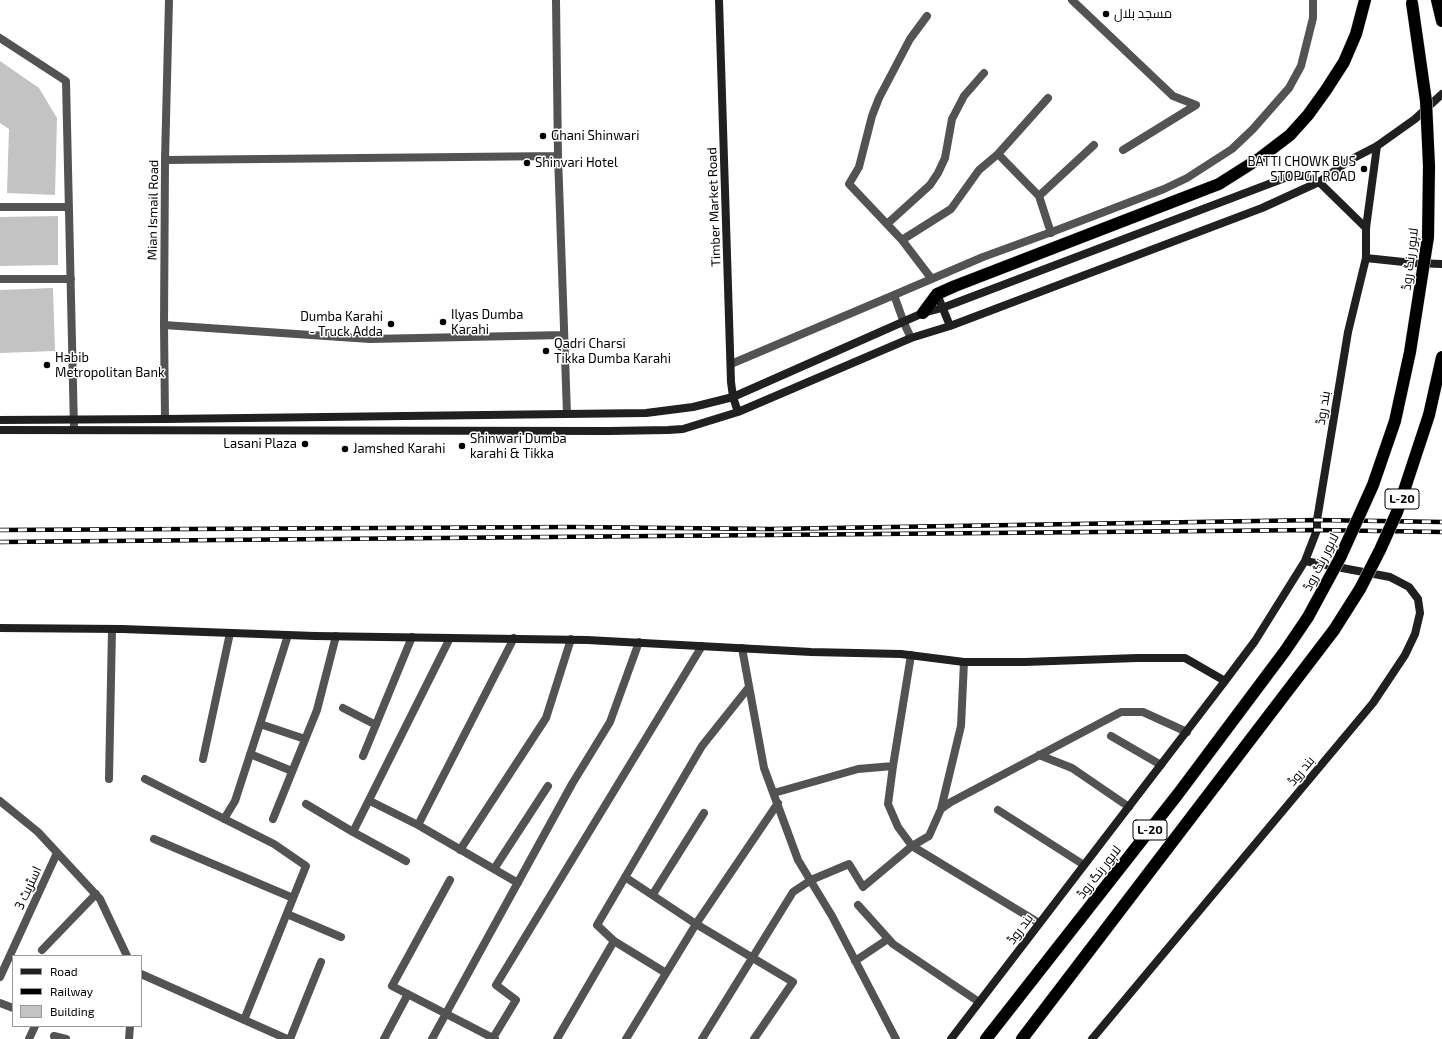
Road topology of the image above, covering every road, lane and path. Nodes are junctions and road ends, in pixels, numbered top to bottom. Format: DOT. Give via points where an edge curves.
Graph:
graph roads {
  1 [pos="169,0"];
  2 [pos="556,0"];
  3 [pos="719,0"];
  4 [pos="1072,0"];
  5 [pos="1313,0"];
  6 [pos="1365,0"];
  7 [pos="1437,0"];
  8 [pos="1411,2"];
  9 [pos="927,16"];
  10 [pos="1442,21"];
  11 [pos="0,38"];
  12 [pos="984,73"];
  13 [pos="1442,94"];
  14 [pos="1048,98"];
  15 [pos="1094,145"];
  16 [pos="1377,146"];
  17 [pos="1123,150"];
  18 [pos="998,154"];
  19 [pos="558,156"];
  20 [pos="165,160"];
  21 [pos="1319,182"];
  22 [pos="1039,196"];
  23 [pos="0,207"];
  24 [pos="69,207"];
  25 [pos="887,224"];
  26 [pos="1366,228"];
  27 [pos="1051,232"];
  28 [pos="902,240"];
  29 [pos="1366,258"];
  30 [pos="1442,264"];
  31 [pos="931,278"];
  32 [pos="0,279"];
  33 [pos="71,279"];
  34 [pos="894,294"];
  35 [pos="937,294"];
  36 [pos="942,308"];
  37 [pos="923,314"];
  38 [pos="904,323"];
  39 [pos="164,325"];
  40 [pos="950,326"];
  41 [pos="564,335"];
  42 [pos="911,338"];
  43 [pos="1442,357"];
  44 [pos="731,364"];
  45 [pos="733,397"];
  46 [pos="738,412"];
  47 [pos="567,414"];
  48 [pos="73,419"];
  49 [pos="165,419"];
  50 [pos="0,420"];
  51 [pos="74,429"];
  52 [pos="0,430"];
  53 [pos="1305,561"];
  54 [pos="0,628"];
  55 [pos="112,629"];
  56 [pos="230,633"];
  57 [pos="288,635"];
  58 [pos="336,636"];
  59 [pos="412,637"];
  60 [pos="450,638"];
  61 [pos="514,638"];
  62 [pos="571,639"];
  63 [pos="639,642"];
  64 [pos="702,646"];
  65 [pos="742,648"];
  66 [pos="911,655"];
  67 [pos="964,662"];
  68 [pos="1225,680"];
  69 [pos="749,687"];
  70 [pos="343,708"];
  71 [pos="260,724"];
  72 [pos="376,725"];
  73 [pos="1187,732"];
  74 [pos="1111,736"];
  75 [pos="305,739"];
  76 [pos="250,754"];
  77 [pos="1039,755"];
  78 [pos="363,756"];
  79 [pos="203,759"];
  80 [pos="1161,765"];
  81 [pos="892,766"];
  82 [pos="292,771"];
  83 [pos="109,779"];
  84 [pos="145,779"];
  85 [pos="548,786"];
  86 [pos="774,793"];
  87 [pos="0,801"];
  88 [pos="370,801"];
  89 [pos="778,802"];
  90 [pos="306,804"];
  91 [pos="1128,806"];
  92 [pos="941,809"];
  93 [pos="998,810"];
  94 [pos="704,814"];
  95 [pos="224,819"];
  96 [pos="273,819"];
  97 [pos="418,825"];
  98 [pos="353,832"];
  99 [pos="154,839"];
  100 [pos="912,846"];
  101 [pos="460,850"];
  102 [pos="57,853"];
  103 [pos="406,861"];
  104 [pos="1084,865"];
  105 [pos="494,869"];
  106 [pos="625,877"];
  107 [pos="450,880"];
  108 [pos="811,880"];
  109 [pos="518,883"];
  110 [pos="96,894"];
  111 [pos="653,894"];
  112 [pos="293,898"];
  113 [pos="858,906"];
  114 [pos="287,914"];
  115 [pos="1039,923"];
  116 [pos="696,924"];
  117 [pos="341,937"];
  118 [pos="888,939"];
  119 [pos="614,941"];
  120 [pos="42,950"];
  121 [pos="127,955"];
  122 [pos="752,958"];
  123 [pos="855,961"];
  124 [pos="321,962"];
  125 [pos="666,973"];
  126 [pos="142,974"];
  127 [pos="0,977"];
  128 [pos="408,994"];
  129 [pos="980,1002"];
  130 [pos="0,1003"];
  131 [pos="12,1008"];
  132 [pos="446,1014"];
  133 [pos="244,1020"];
  134 [pos="35,1027"];
  135 [pos="130,1027"];
  136 [pos="54,1036"];
  137 [pos="494,1038"];
  138 [pos="29,1039"];
  139 [pos="66,1039"];
  140 [pos="129,1039"];
  141 [pos="287,1039"];
  142 [pos="290,1039"];
  143 [pos="384,1039"];
  144 [pos="432,1039"];
  145 [pos="557,1039"];
  146 [pos="626,1039"];
  147 [pos="702,1039"];
  148 [pos="754,1039"];
  149 [pos="896,1039"];
  150 [pos="951,1039"];
  151 [pos="986,1039"];
  152 [pos="1022,1039"];
  153 [pos="1092,1039"];
  1 -- 20 [label="street, Mian Ismail Road"];
  2 -- 19 [label="street"];
  3 -- 44 [label="main road, Timber Market Road"];
  4 -- 17 [label="street" via="1173,96 1196,105"];
  5 -- 27 [label="street" via="1313,18 1301,66 1289,88 1232,149 1187,178 1164,189"];
  6 -- 35 [label="highway" via="1356,34 1344,62 1326,90 1290,135 1260,158 1219,184"];
  7 -- 10 [label="highway"];
  8 -- 151 [label="highway, لاہور رنگ روڈ / L-20, bridge" via="1426,101 1428,237 1410,352 1395,421 1373,485 1340,558 1285,651 1178,794"];
  9 -- 25 [label="street" via="910,39 879,98 859,167 849,184"];
  11 -- 24 [label="street" via="66,81"];
  12 -- 25 [label="street" via="964,96 952,118 945,158 938,174 930,185"];
  13 -- 16 [label="main road" via="1415,119"];
  14 -- 18 [label="street"];
  15 -- 22 [label="street"];
  16 -- 21 [label="main road" via="1350,160"];
  16 -- 26 [label="main road, بند روڈ"];
  18 -- 22 [label="street"];
  18 -- 28 [label="street" via="979,170 951,209"];
  19 -- 20 [label="street"];
  19 -- 41 [label="street"];
  20 -- 39 [label="street, Mian Ismail Road"];
  21 -- 26 [label="main road"];
  21 -- 36 [label="main road" via="1306,176 1290,176"];
  21 -- 40 [label="main road" via="1262,208"];
  22 -- 27 [label="street"];
  23 -- 24 [label="street"];
  24 -- 33 [label="street"];
  25 -- 28 [label="street"];
  26 -- 29 [label="main road, بند روڈ"];
  27 -- 31 [label="street"];
  28 -- 31 [label="street"];
  29 -- 30 [label="main road"];
  29 -- 53 [label="main road, بند روڈ" via="1348,332 1317,530"];
  31 -- 34 [label="street"];
  32 -- 33 [label="street"];
  33 -- 48 [label="street"];
  34 -- 38 [label="street"];
  34 -- 44 [label="street"];
  35 -- 36 [label="main road"];
  35 -- 37 [label="highway"];
  36 -- 37 [label="main road"];
  36 -- 40 [label="main road"];
  37 -- 38 [label="main road"];
  38 -- 42 [label="street"];
  38 -- 45 [label="main road"];
  39 -- 41 [label="street" via="370,339"];
  39 -- 49 [label="street, Mian Ismail Road"];
  40 -- 42 [label="main road"];
  41 -- 47 [label="street"];
  42 -- 46 [label="main road"];
  43 -- 152 [label="highway, L-20, bridge" via="1429,415 1397,512 1363,582 1334,630"];
  44 -- 45 [label="main road, Timber Market Road"];
  45 -- 46 [label="main road, Timber Market Road"];
  45 -- 47 [label="main road" via="693,407 646,413"];
  46 -- 51 [label="main road" via="683,429 668,430"];
  47 -- 49 [label="main road"];
  48 -- 49 [label="main road"];
  48 -- 50 [label="main road"];
  48 -- 51 [label="street"];
  51 -- 52 [label="main road"];
  53 -- 68 [label="main road, بند روڈ" via="1255,641"];
  53 -- 153 [label="main road, بند روڈ" via="1390,577 1409,587 1418,599 1420,613 1415,634 1405,655 1373,704"];
  54 -- 55 [label="main road"];
  55 -- 56 [label="main road"];
  55 -- 83 [label="street"];
  56 -- 57 [label="main road"];
  56 -- 79 [label="street"];
  57 -- 58 [label="main road"];
  57 -- 71 [label="street"];
  58 -- 59 [label="main road"];
  58 -- 75 [label="street" via="317,710"];
  59 -- 60 [label="main road"];
  59 -- 72 [label="street"];
  60 -- 61 [label="main road"];
  60 -- 88 [label="street"];
  61 -- 62 [label="main road"];
  61 -- 97 [label="street"];
  62 -- 63 [label="main road"];
  62 -- 101 [label="street" via="546,718"];
  63 -- 64 [label="main road"];
  63 -- 109 [label="street" via="610,722 572,784"];
  64 -- 65 [label="main road"];
  64 -- 137 [label="street" via="496,985 516,1000"];
  65 -- 66 [label="main road"];
  65 -- 69 [label="street"];
  66 -- 67 [label="main road"];
  66 -- 81 [label="street"];
  67 -- 68 [label="main road" via="1185,658"];
  67 -- 92 [label="street" via="961,726"];
  68 -- 73 [label="main road, بند روڈ"];
  69 -- 86 [label="street" via="764,768"];
  69 -- 106 [label="street" via="702,746"];
  70 -- 72 [label="street"];
  71 -- 75 [label="street"];
  71 -- 76 [label="street"];
  72 -- 78 [label="street"];
  73 -- 77 [label="street" via="1142,712 1121,712"];
  73 -- 80 [label="main road, بند روڈ"];
  74 -- 80 [label="street"];
  75 -- 82 [label="street"];
  76 -- 82 [label="street"];
  76 -- 95 [label="street" via="235,801"];
  77 -- 91 [label="street" via="1072,768"];
  77 -- 92 [label="street"];
  80 -- 91 [label="main road, بند روڈ"];
  81 -- 86 [label="street" via="858,769"];
  81 -- 100 [label="street" via="888,804 898,827"];
  82 -- 96 [label="street"];
  84 -- 95 [label="street"];
  85 -- 105 [label="street"];
  86 -- 89 [label="street"];
  87 -- 102 [label="street" via="38,832"];
  88 -- 97 [label="street"];
  88 -- 98 [label="street"];
  89 -- 108 [label="street" via="798,860"];
  89 -- 116 [label="street"];
  90 -- 98 [label="street"];
  91 -- 104 [label="main road, بند روڈ"];
  92 -- 100 [label="street" via="929,836"];
  93 -- 104 [label="street"];
  94 -- 111 [label="street"];
  95 -- 112 [label="street" via="274,844 306,866"];
  97 -- 101 [label="street"];
  98 -- 103 [label="street"];
  99 -- 112 [label="street"];
  100 -- 108 [label="street" via="863,887 849,864"];
  100 -- 115 [label="street"];
  101 -- 105 [label="street"];
  102 -- 110 [label="street"];
  102 -- 127 [label="street, اسٹریٹ 3"];
  104 -- 115 [label="main road, بند روڈ"];
  105 -- 109 [label="street"];
  106 -- 111 [label="street"];
  106 -- 119 [label="street" via="597,925"];
  107 -- 128 [label="street" via="392,986"];
  108 -- 122 [label="street" via="793,892"];
  108 -- 123 [label="street"];
  109 -- 132 [label="street"];
  110 -- 120 [label="street"];
  110 -- 121 [label="street"];
  111 -- 116 [label="street"];
  112 -- 114 [label="street"];
  113 -- 118 [label="street"];
  114 -- 117 [label="street"];
  114 -- 133 [label="street"];
  115 -- 129 [label="main road, بند روڈ"];
  116 -- 122 [label="street"];
  116 -- 125 [label="street"];
  118 -- 123 [label="street"];
  118 -- 129 [label="street"];
  119 -- 125 [label="street"];
  119 -- 145 [label="street"];
  122 -- 147 [label="street"];
  122 -- 148 [label="street" via="794,982"];
  123 -- 149 [label="street"];
  124 -- 142 [label="street"];
  125 -- 146 [label="street"];
  126 -- 133 [label="street"];
  128 -- 132 [label="street"];
  128 -- 143 [label="street"];
  129 -- 150 [label="main road, بند روڈ"];
  130 -- 131 [label="street"];
  132 -- 137 [label="street"];
  132 -- 144 [label="street"];
  133 -- 141 [label="street"];
  134 -- 138 [label="street"];
  135 -- 140 [label="street"];
  136 -- 139 [label="street"];
}
